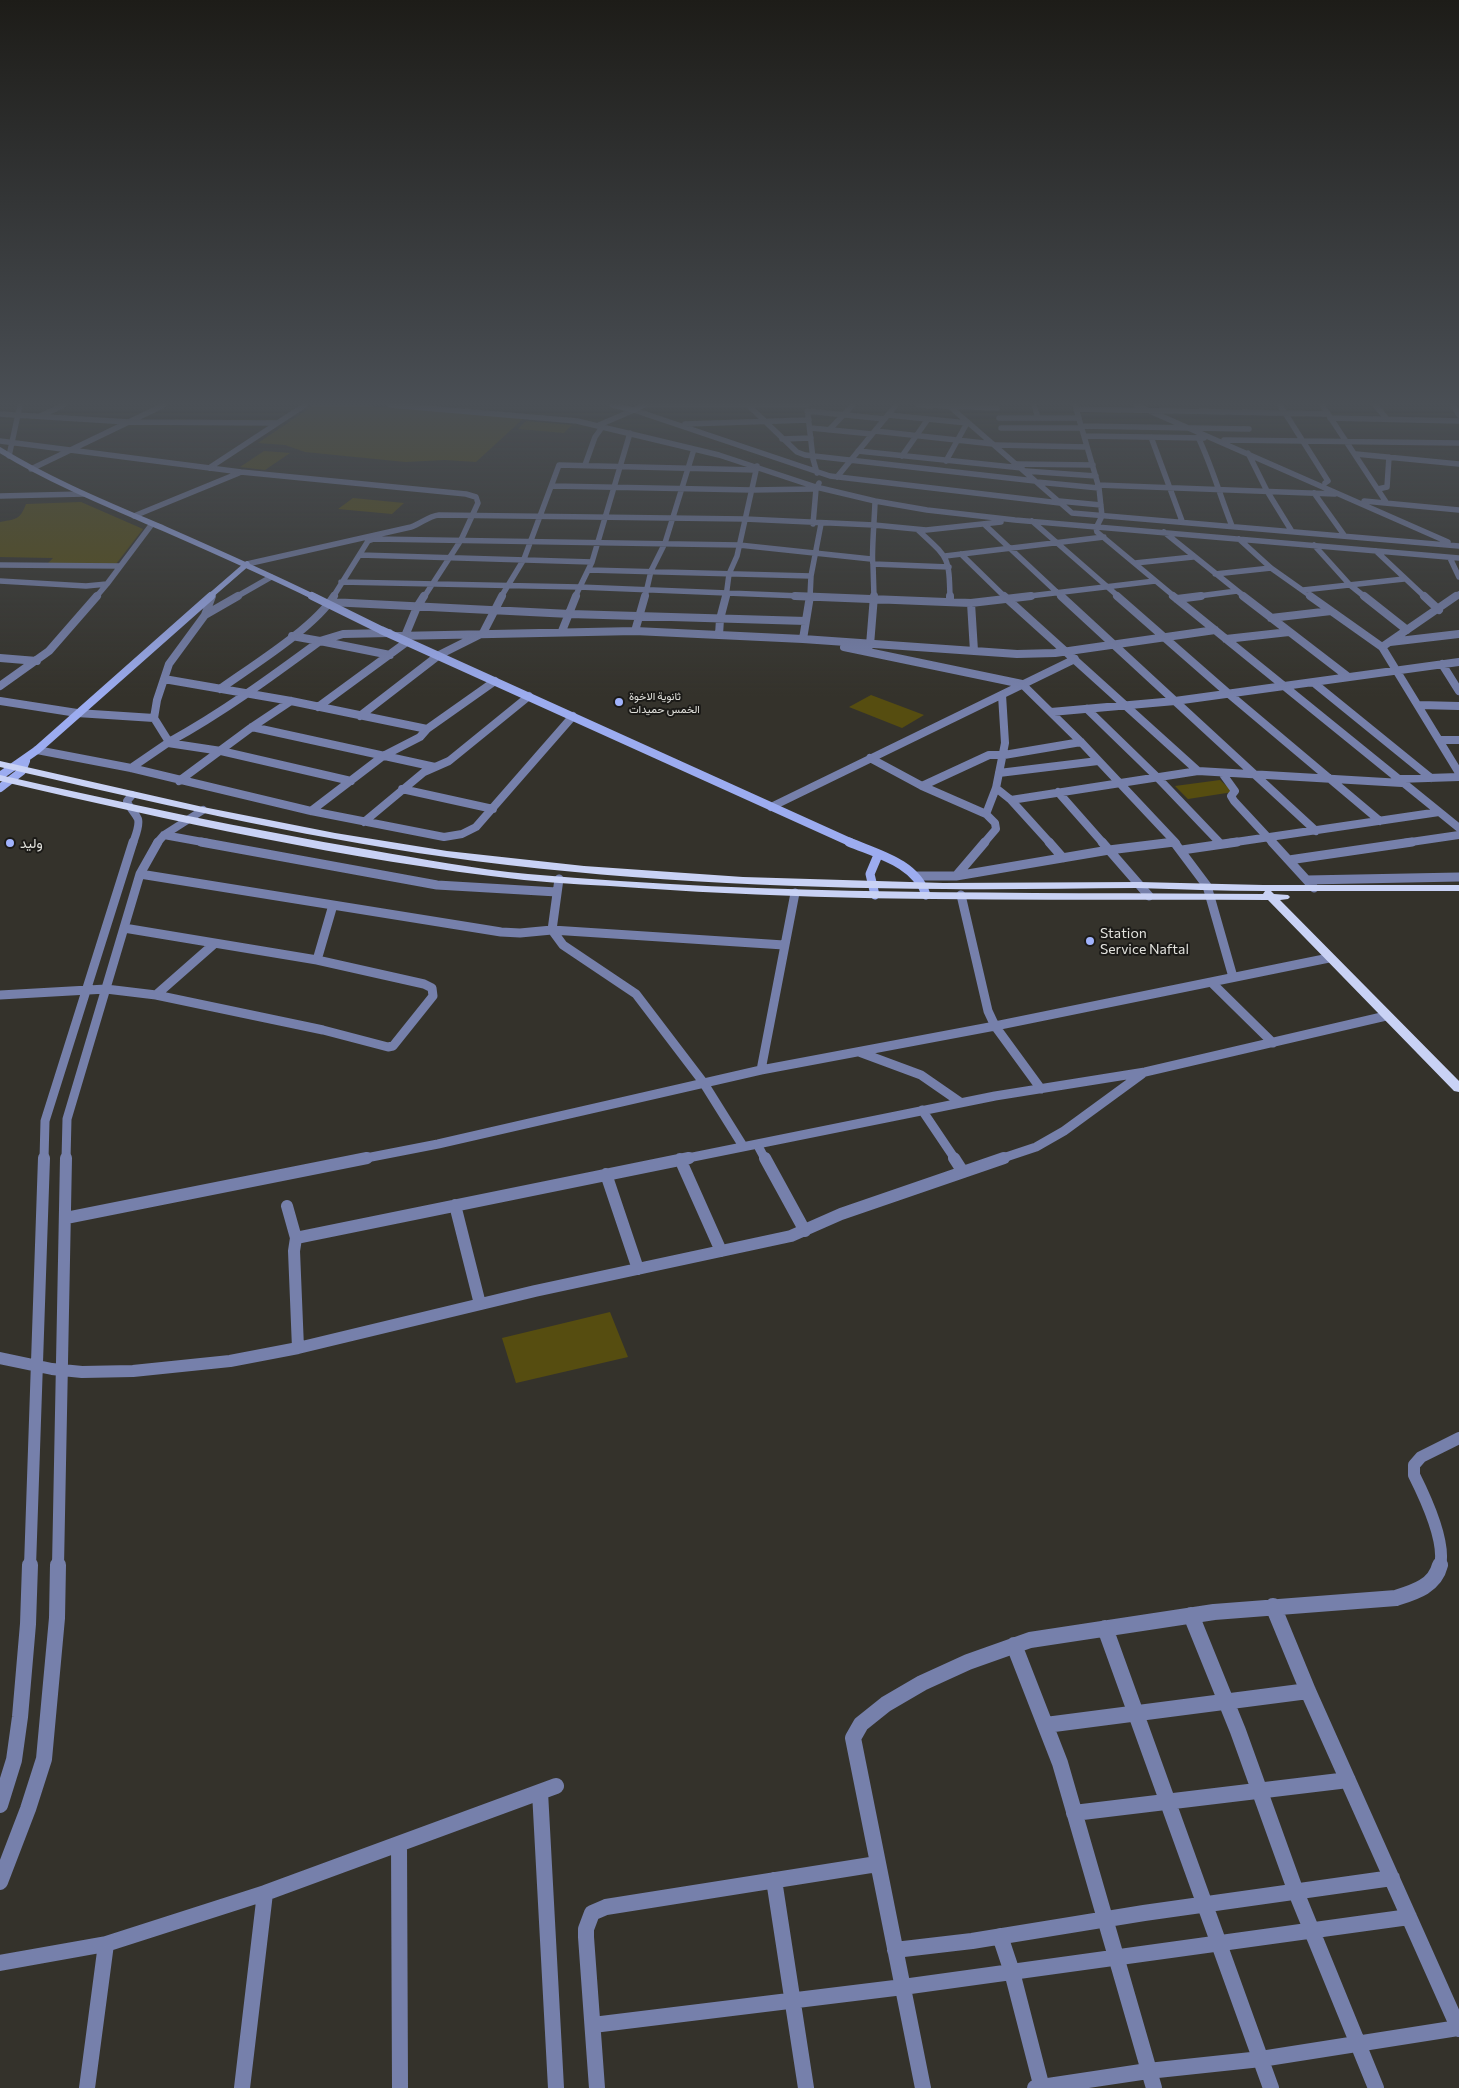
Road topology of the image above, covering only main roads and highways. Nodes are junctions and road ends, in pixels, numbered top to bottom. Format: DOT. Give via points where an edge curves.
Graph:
graph roads {
  1 [pos="103,502"];
  2 [pos="247,564"];
  3 [pos="28,758"];
  4 [pos="5,766"];
  5 [pos="22,771"];
  6 [pos="3,778"];
  7 [pos="0,788"];
  8 [pos="878,855"];
  9 [pos="871,882"];
  10 [pos="922,885"];
  11 [pos="1459,888"];
  12 [pos="1208,891"];
  13 [pos="1266,892"];
  14 [pos="875,894"];
  15 [pos="1459,895"];
  16 [pos="1459,1088"];
  1 -- 2 [label="main road"];
  2 -- 3 [label="main road"];
  2 -- 8 [label="main road" via="495,682"];
  3 -- 4 [label="main road"];
  3 -- 5 [label="main road"];
  4 -- 5 [label="main road"];
  4 -- 6 [label="main road"];
  5 -- 6 [label="main road"];
  5 -- 9 [label="main road" via="344,837 504,861 682,877"];
  6 -- 7 [label="main road"];
  6 -- 14 [label="main road" via="188,820 407,860 526,877 741,892"];
  8 -- 9 [label="main road" via="870,870"];
  8 -- 10 [label="main road"];
  9 -- 10 [label="main road"];
  9 -- 14 [label="main road"];
  10 -- 12 [label="main road" via="1139,885"];
  10 -- 12 [label="main road" via="961,895 1149,896"];
  10 -- 14 [label="main road"];
  11 -- 13 [label="main road" via="1311,884"];
  12 -- 13 [label="main road"];
  13 -- 15 [label="main road"];
  13 -- 16 [label="main road"];
}
